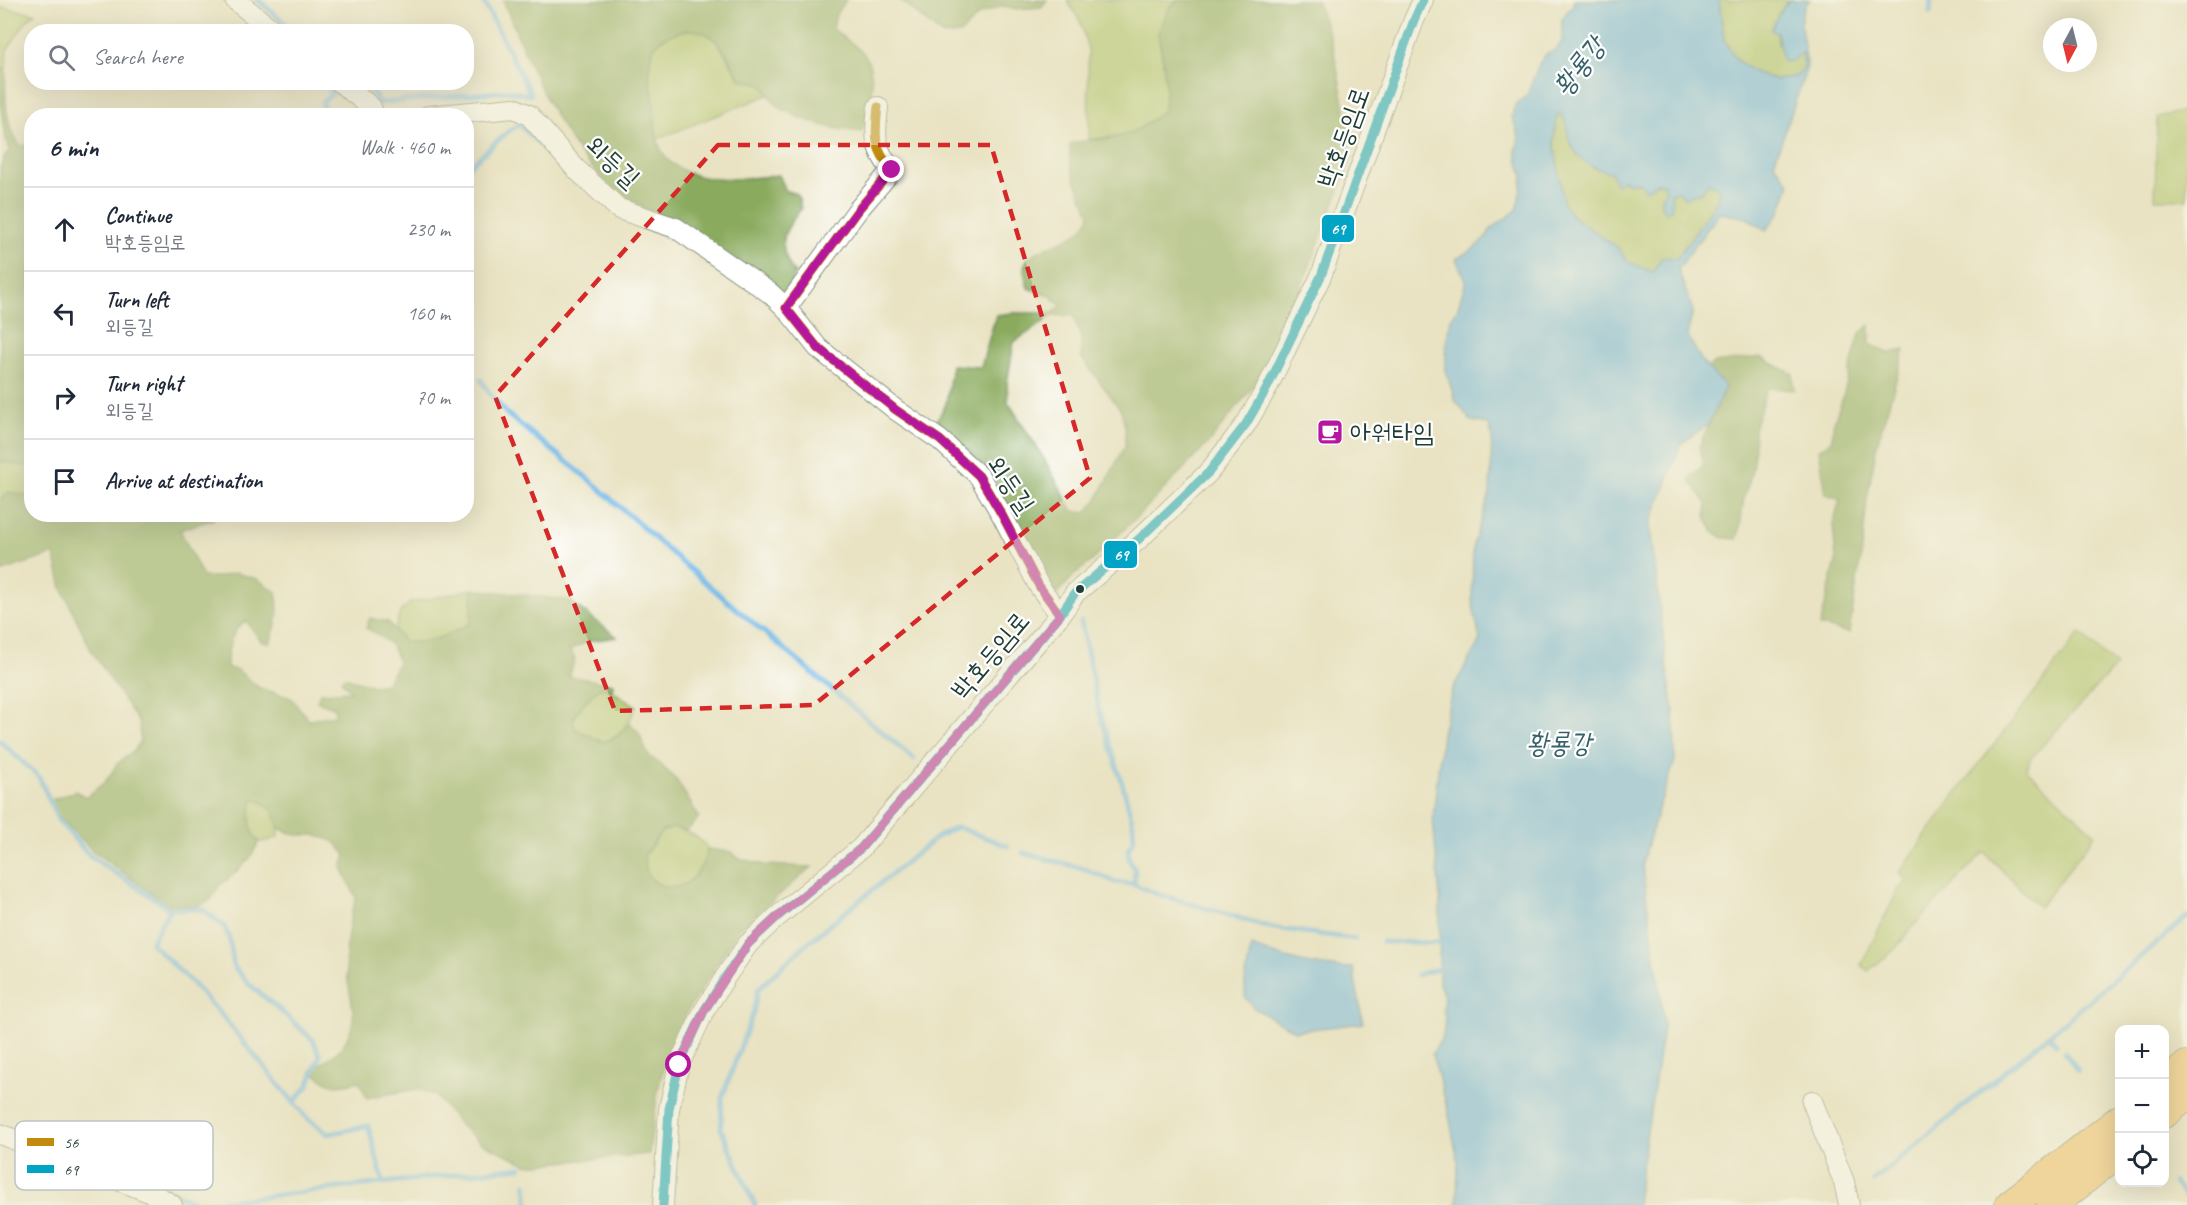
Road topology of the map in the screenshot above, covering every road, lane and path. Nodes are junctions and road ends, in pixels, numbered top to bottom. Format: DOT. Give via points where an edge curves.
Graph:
graph roads {
  1 [pos="235,0"];
  2 [pos="1423,0"];
  3 [pos="265,24"];
  4 [pos="350,90"];
  5 [pos="878,107"];
  6 [pos="371,108"];
  7 [pos="474,112"];
  8 [pos="786,308"];
  9 [pos="1060,615"];
  10 [pos="1812,1101"];
  11 [pos="2115,1124"];
  12 [pos="0,1134"];
  13 [pos="15,1140"];
  14 [pos="2115,1154"];
  15 [pos="144,1190"];
  16 [pos="172,1205"];
  17 [pos="663,1205"];
  18 [pos="1849,1205"];
  19 [pos="2010,1205"];
  20 [pos="2052,1205"];
  1 -- 3 [label="street"];
  2 -- 9 [label="street, 박호등임로" via="1321,276 1246,424 1209,472 1075,593"];
  4 -- 6 [label="street"];
  5 -- 8 [label="street" via="874,137 882,158 892,170"];
  7 -- 8 [label="street, 외등길" via="514,108 529,114 576,169 619,209 676,228"];
  8 -- 9 [label="street, 외등길" via="818,348 940,440 979,476 1039,586"];
  9 -- 17 [label="street, 박호등임로" via="861,848 748,944 726,976 704,1011 679,1065 669,1109"];
  10 -- 18 [label="street"];
  11 -- 19 [label="highway"];
  12 -- 13 [label="street"];
  14 -- 20 [label="highway"];
  15 -- 16 [label="street"];
}
